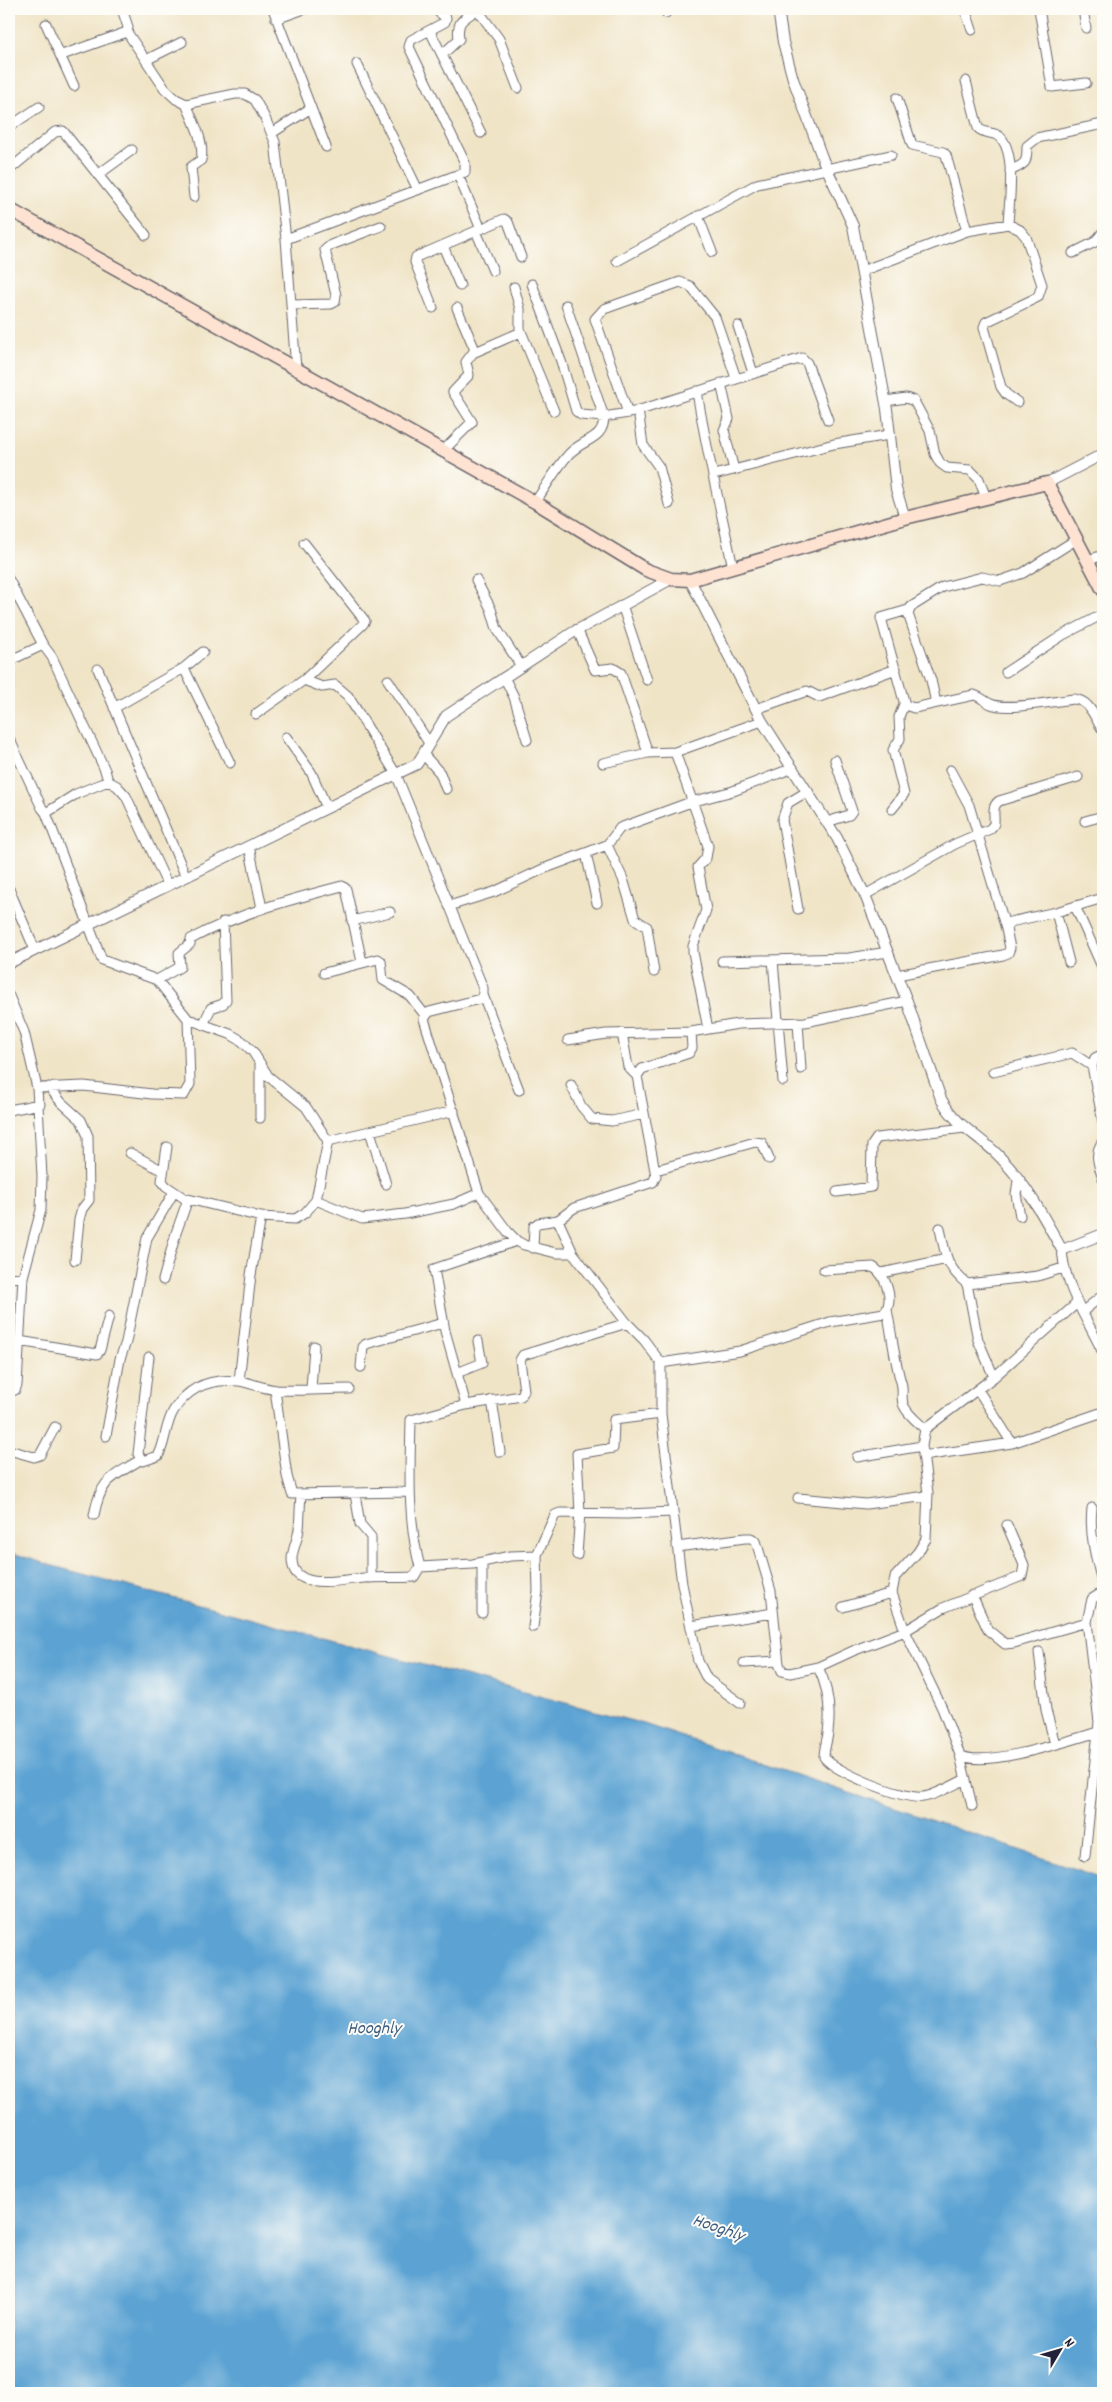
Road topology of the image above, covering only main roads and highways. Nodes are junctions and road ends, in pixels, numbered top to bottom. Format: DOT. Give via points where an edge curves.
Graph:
graph roads {
  1 [pos="9,209"];
  2 [pos="1103,590"];
  1 -- 2 [label="main road" via="536,502 646,570 670,579 690,580 905,518 1047,483"];
}
